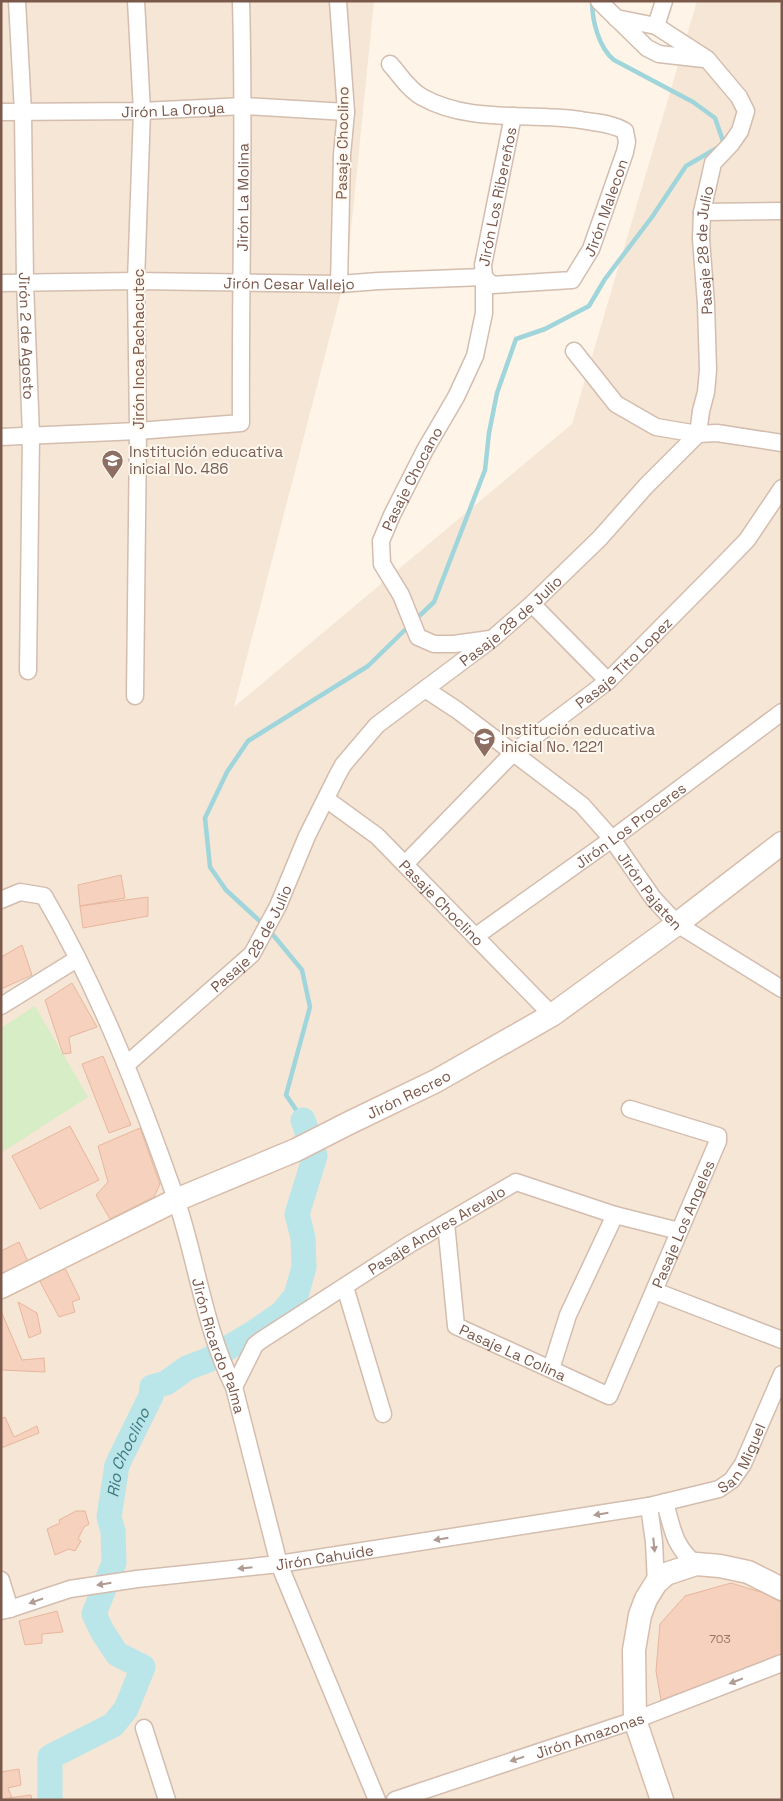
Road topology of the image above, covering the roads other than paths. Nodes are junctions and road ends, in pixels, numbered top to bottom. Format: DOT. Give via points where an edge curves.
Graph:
graph roads {
  1 [pos="17,1"];
  2 [pos="136,1"];
  3 [pos="241,1"];
  4 [pos="338,1"];
  5 [pos="599,1"];
  6 [pos="664,1"];
  7 [pos="616,18"];
  8 [pos="656,26"];
  9 [pos="706,59"];
  10 [pos="390,64"];
  11 [pos="244,106"];
  12 [pos="142,111"];
  13 [pos="1,112"];
  14 [pos="23,112"];
  15 [pos="346,112"];
  16 [pos="513,116"];
  17 [pos="702,212"];
  18 [pos="782,212"];
  19 [pos="484,277"];
  20 [pos="572,280"];
  21 [pos="136,281"];
  22 [pos="1,283"];
  23 [pos="25,283"];
  24 [pos="240,283"];
  25 [pos="338,284"];
  26 [pos="574,351"];
  27 [pos="138,431"];
  28 [pos="698,434"];
  29 [pos="31,435"];
  30 [pos="1,437"];
  31 [pos="782,442"];
  32 [pos="782,488"];
  33 [pos="532,604"];
  34 [pos="492,639"];
  35 [pos="28,671"];
  36 [pos="608,681"];
  37 [pos="426,689"];
  38 [pos="135,696"];
  39 [pos="782,712"];
  40 [pos="514,752"];
  41 [pos="326,799"];
  42 [pos="612,839"];
  43 [pos="782,843"];
  44 [pos="405,864"];
  45 [pos="1,900"];
  46 [pos="677,924"];
  47 [pos="476,936"];
  48 [pos="77,959"];
  49 [pos="782,989"];
  50 [pos="1,1006"];
  51 [pos="552,1015"];
  52 [pos="126,1065"];
  53 [pos="630,1110"];
  54 [pos="176,1200"];
  55 [pos="614,1214"];
  56 [pos="446,1223"];
  57 [pos="679,1231"];
  58 [pos="1,1287"];
  59 [pos="345,1287"];
  60 [pos="655,1291"];
  61 [pos="782,1340"];
  62 [pos="551,1369"];
  63 [pos="782,1374"];
  64 [pos="234,1387"];
  65 [pos="609,1396"];
  66 [pos="383,1414"];
  67 [pos="665,1502"];
  68 [pos="649,1506"];
  69 [pos="279,1564"];
  70 [pos="696,1564"];
  71 [pos="1,1580"];
  72 [pos="656,1583"];
  73 [pos="782,1589"];
  74 [pos="6,1610"];
  75 [pos="782,1663"];
  76 [pos="635,1720"];
  77 [pos="144,1728"];
  78 [pos="167,1800"];
  79 [pos="377,1800"];
  80 [pos="395,1800"];
  81 [pos="662,1800"];
  1 -- 14 [label="street, Jirón 2 de Agosto"];
  2 -- 12 [label="street, Jirón Inca Pachacutec"];
  3 -- 11 [label="street, Jirón La Molina"];
  4 -- 15 [label="street, Pasaje Choclino"];
  5 -- 7 [label="street"];
  6 -- 8 [label="street"];
  7 -- 8 [label="street"];
  7 -- 9 [label="street" via="647,48 659,54"];
  8 -- 9 [label="street"];
  9 -- 17 [label="street, Pasaje 28 de Julio" via="739,97 746,111 740,131 713,162"];
  10 -- 16 [label="street" via="421,97 458,112"];
  11 -- 12 [label="street, Jirón La Oroya"];
  11 -- 15 [label="street, Jirón La Oroya"];
  11 -- 24 [label="street, Jirón La Molina"];
  12 -- 14 [label="street, Jirón La Oroya"];
  12 -- 21 [label="street, Jirón Inca Pachacutec"];
  13 -- 14 [label="street, Jirón La Oroya"];
  14 -- 23 [label="street, Jirón 2 de Agosto"];
  15 -- 25 [label="street, Pasaje Choclino"];
  16 -- 19 [label="street, Jirón Los Ribereños" via="482,265"];
  16 -- 20 [label="street, Jirón Malecon" via="559,117 616,126 625,131 625,152 591,249"];
  17 -- 18 [label="street"];
  17 -- 28 [label="street, Pasaje 28 de Julio" via="708,370"];
  19 -- 20 [label="street, Jirón Cesar Vallejo" via="492,285"];
  19 -- 25 [label="street, Jirón Cesar Vallejo"];
  19 -- 34 [label="street, Pasaje Chocano" via="484,313 475,356 381,541 382,564 402,596 418,637 434,644"];
  21 -- 23 [label="street, Jirón Cesar Vallejo"];
  21 -- 24 [label="street, Jirón Cesar Vallejo"];
  21 -- 27 [label="street, Jirón Inca Pachacutec"];
  22 -- 23 [label="street, Jirón Cesar Vallejo"];
  23 -- 29 [label="street, Jirón 2 de Agosto"];
  24 -- 25 [label="street, Jirón Cesar Vallejo"];
  24 -- 27 [label="street, Jirón La Molina" via="241,423"];
  26 -- 28 [label="street" via="616,404 659,428"];
  27 -- 29 [label="street"];
  27 -- 38 [label="street, Jirón Inca Pachacutec"];
  28 -- 31 [label="street" via="717,433"];
  28 -- 33 [label="street, Pasaje 28 de Julio" via="600,538"];
  29 -- 30 [label="street"];
  29 -- 35 [label="street, Jirón 2 de Agosto"];
  32 -- 36 [label="street, Pasaje Tito Lopez" via="747,540"];
  33 -- 34 [label="street, Pasaje 28 de Julio"];
  33 -- 36 [label="street"];
  34 -- 37 [label="street, Pasaje 28 de Julio"];
  36 -- 40 [label="street, Pasaje Tito Lopez"];
  37 -- 40 [label="street, Jirón Pajaten"];
  37 -- 41 [label="street, Pasaje 28 de Julio" via="367,736 343,766"];
  39 -- 42 [label="street, Jirón Los Proceres"];
  40 -- 42 [label="street, Jirón Pajaten" via="582,805"];
  40 -- 44 [label="street, Pasaje Tito Lopez"];
  41 -- 44 [label="street, Pasaje Choclino" via="377,836"];
  41 -- 52 [label="street, Pasaje 28 de Julio" via="278,906 252,954"];
  42 -- 46 [label="street, Jirón Pajaten" via="653,898"];
  42 -- 47 [label="street, Jirón Los Proceres"];
  43 -- 46 [label="main road, Jirón Recreo"];
  44 -- 47 [label="street, Pasaje Choclino"];
  45 -- 48 [label="street, Jirón Ricardo Palma" via="20,892 44,896"];
  46 -- 49 [label="street, Jirón Pajaten"];
  46 -- 51 [label="main road, Jirón Recreo"];
  47 -- 51 [label="street, Pasaje Choclino"];
  48 -- 50 [label="street"];
  48 -- 52 [label="street, Jirón Ricardo Palma"];
  51 -- 54 [label="main road, Jirón Recreo" via="436,1081 296,1150"];
  52 -- 54 [label="street, Jirón Ricardo Palma"];
  53 -- 57 [label="street, Pasaje Los Angeles" via="718,1136"];
  54 -- 58 [label="main road, Jirón Recreo"];
  54 -- 64 [label="street, Jirón Ricardo Palma" via="214,1338"];
  55 -- 56 [label="street, Pasaje Andres Arevalo" via="516,1182"];
  55 -- 57 [label="street, Pasaje Andres Arevalo"];
  55 -- 62 [label="street" via="568,1315"];
  56 -- 59 [label="street, Pasaje Andres Arevalo"];
  56 -- 62 [label="street, Pasaje La Colina" via="456,1326"];
  57 -- 60 [label="street, Pasaje Los Angeles"];
  59 -- 64 [label="street, Pasaje Andres Arevalo" via="257,1343"];
  59 -- 66 [label="street"];
  60 -- 61 [label="street"];
  60 -- 65 [label="street, Pasaje Los Angeles"];
  62 -- 65 [label="street, Pasaje La Colina"];
  63 -- 67 [label="street, San Miguel" via="743,1464 732,1480 718,1489"];
  64 -- 69 [label="street, Jirón Ricardo Palma"];
  67 -- 68 [label="street, San Miguel"];
  67 -- 70 [label="street" via="679,1547"];
  68 -- 69 [label="street, Jirón Cahuide, one-way"];
  68 -- 72 [label="street, one-way"];
  69 -- 74 [label="street, Jirón Cahuide, one-way" via="137,1578 70,1589"];
  69 -- 79 [label="street, Jirón Ricardo Palma"];
  70 -- 72 [label="main road" via="666,1574"];
  70 -- 73 [label="main road" via="748,1572"];
  71 -- 74 [label="street"];
  72 -- 76 [label="main road" via="640,1615 634,1650"];
  75 -- 76 [label="street, Jirón Amazonas, one-way"];
  76 -- 80 [label="street, Jirón Amazonas, one-way"];
  76 -- 81 [label="main road"];
  77 -- 78 [label="street"];
}
